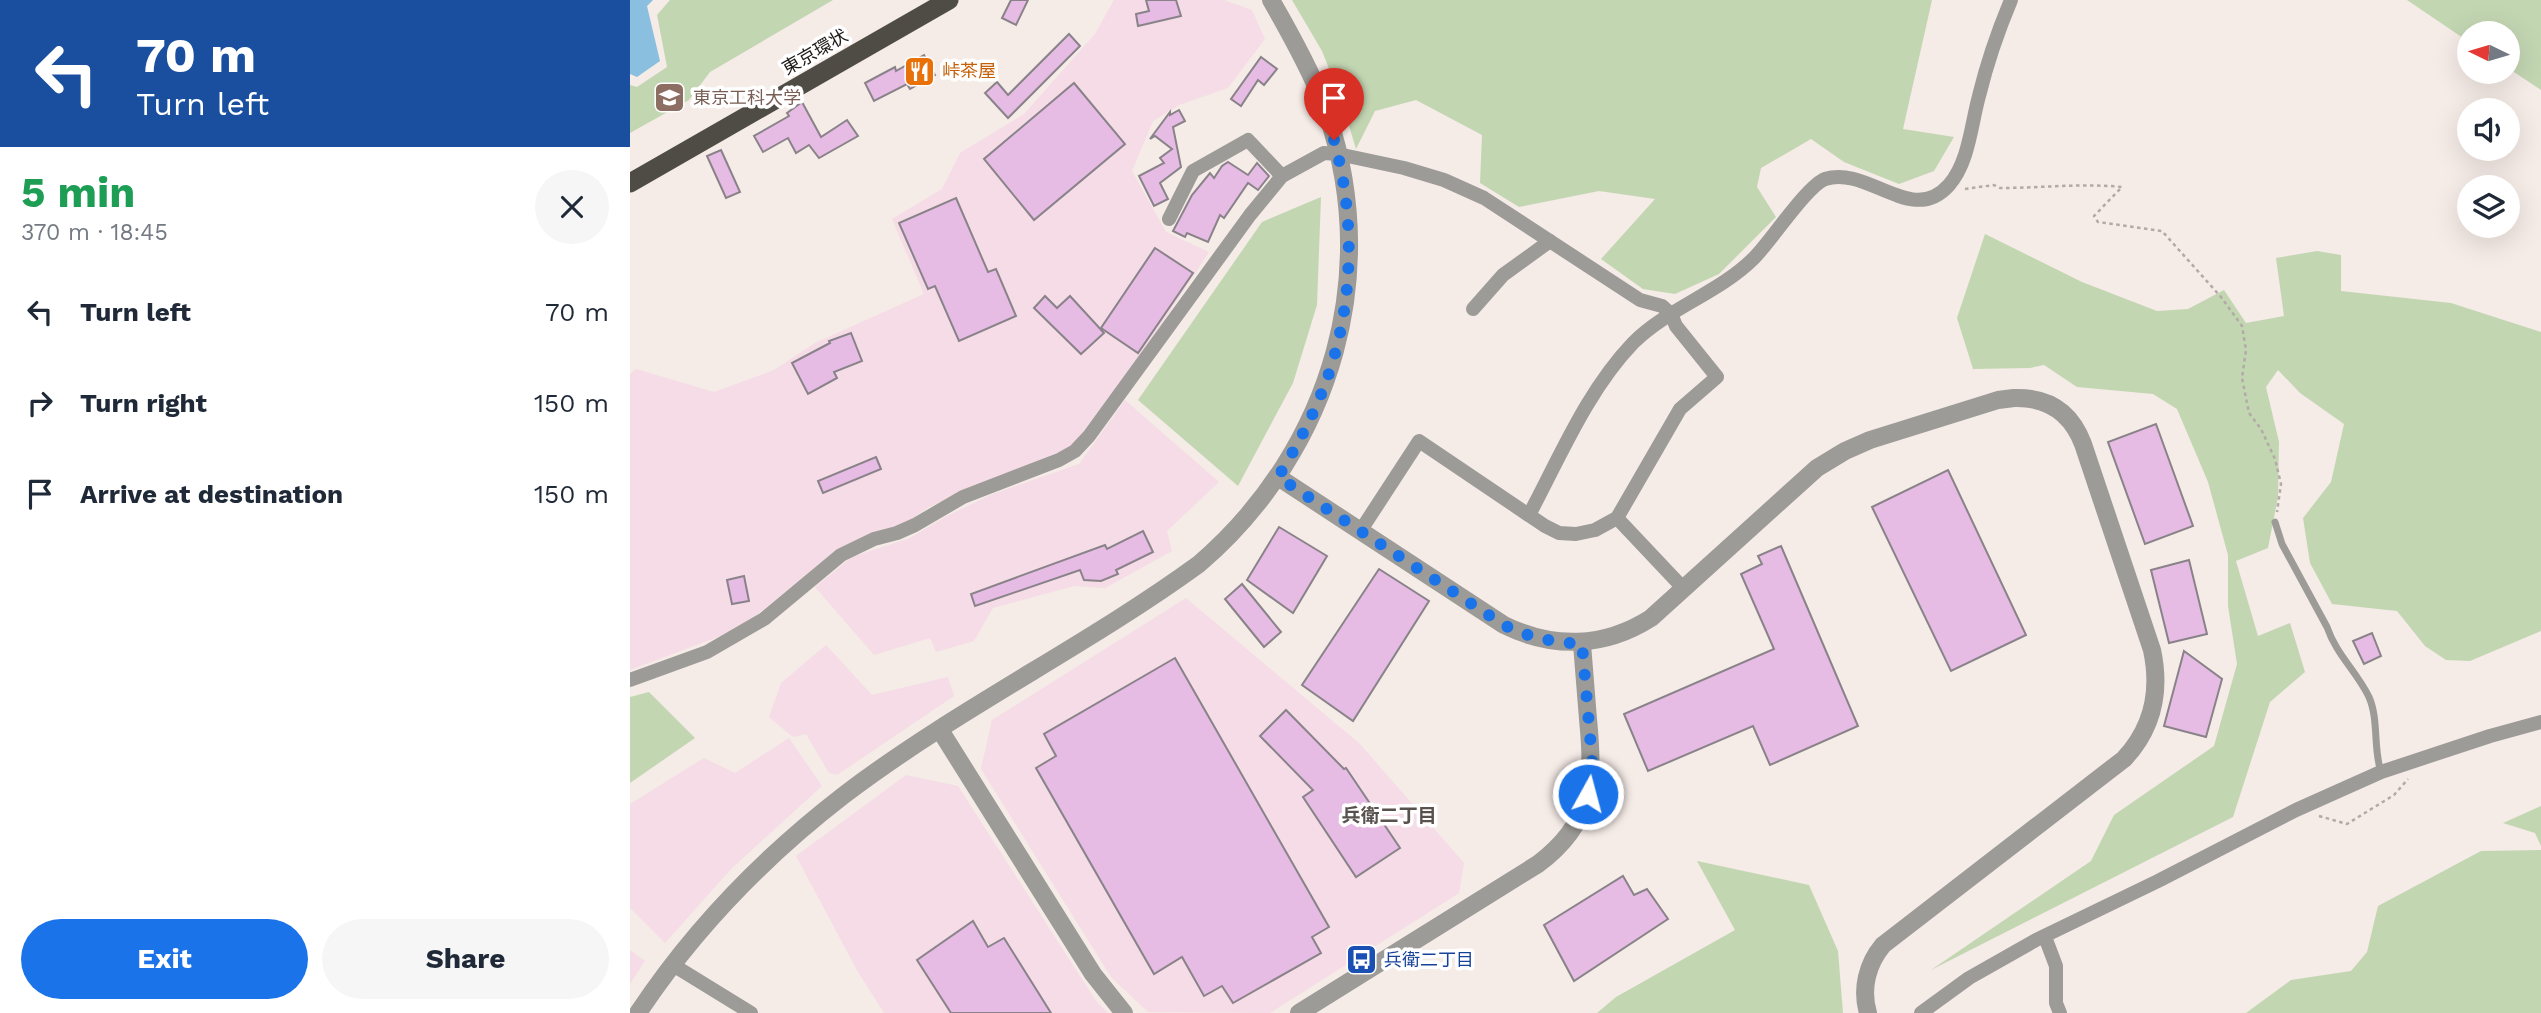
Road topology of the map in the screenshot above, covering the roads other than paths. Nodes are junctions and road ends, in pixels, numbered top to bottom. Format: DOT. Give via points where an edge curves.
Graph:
graph roads {
  1 [pos="949,0"];
  2 [pos="1271,0"];
  3 [pos="2011,0"];
  4 [pos="1338,154"];
  5 [pos="1282,176"];
  6 [pos="630,183"];
  7 [pos="1169,219"];
  8 [pos="1550,241"];
  9 [pos="1473,309"];
  10 [pos="1671,314"];
  11 [pos="1278,477"];
  12 [pos="1529,515"];
  13 [pos="1617,518"];
  14 [pos="2275,522"];
  15 [pos="1361,530"];
  16 [pos="1684,589"];
  17 [pos="1582,644"];
  18 [pos="630,680"];
  19 [pos="2541,722"];
  20 [pos="940,730"];
  21 [pos="2381,772"];
  22 [pos="2045,937"];
  23 [pos="673,965"];
  24 [pos="638,1013"];
  25 [pos="751,1013"];
  26 [pos="1124,1013"];
  27 [pos="1299,1013"];
  28 [pos="1868,1013"];
  29 [pos="1921,1013"];
  30 [pos="2060,1013"];
  1 -- 6 [label="highway, 東京環状"];
  2 -- 4 [label="street" via="1313,80"];
  3 -- 10 [label="street" via="1966,151 1950,184 1925,201 1913,201 1847,178 1824,180 1811,189 1753,259"];
  4 -- 5 [label="street" via="1324,153"];
  4 -- 8 [label="street" via="1444,180 1484,198"];
  4 -- 11 [label="street" via="1349,250 1340,334 1317,404"];
  5 -- 7 [label="street" via="1248,140 1193,172"];
  5 -- 18 [label="street" via="1075,451 841,555 764,619 736,636 678,664"];
  8 -- 9 [label="street" via="1503,275"];
  8 -- 10 [label="street" via="1640,300 1662,306"];
  10 -- 12 [label="street" via="1634,342 1600,383"];
  10 -- 13 [label="street" via="1717,377 1681,409"];
  11 -- 15 [label="street"];
  11 -- 20 [label="street" via="1240,526 1199,564"];
  12 -- 13 [label="street" via="1559,533 1576,534"];
  12 -- 15 [label="street" via="1419,441"];
  13 -- 16 [label="street"];
  14 -- 21 [label="lane" via="2331,640 2368,696"];
  15 -- 17 [label="street" via="1518,632"];
  16 -- 17 [label="street" via="1639,626"];
  16 -- 28 [label="street" via="1817,468 1870,440 1998,400 2027,397 2057,408 2078,432 2152,650 2157,676 2151,718 2124,760 1883,945 1866,979"];
  17 -- 27 [label="street" via="1591,779 1582,810 1566,839 1538,864"];
  19 -- 21 [label="street"];
  20 -- 23 [label="street" via="816,817 745,883"];
  20 -- 26 [label="street" via="1093,974"];
  21 -- 22 [label="street"];
  22 -- 29 [label="street" via="1969,978"];
  22 -- 30 [label="street" via="2056,966"];
  23 -- 24 [label="street"];
  23 -- 25 [label="street"];
}
